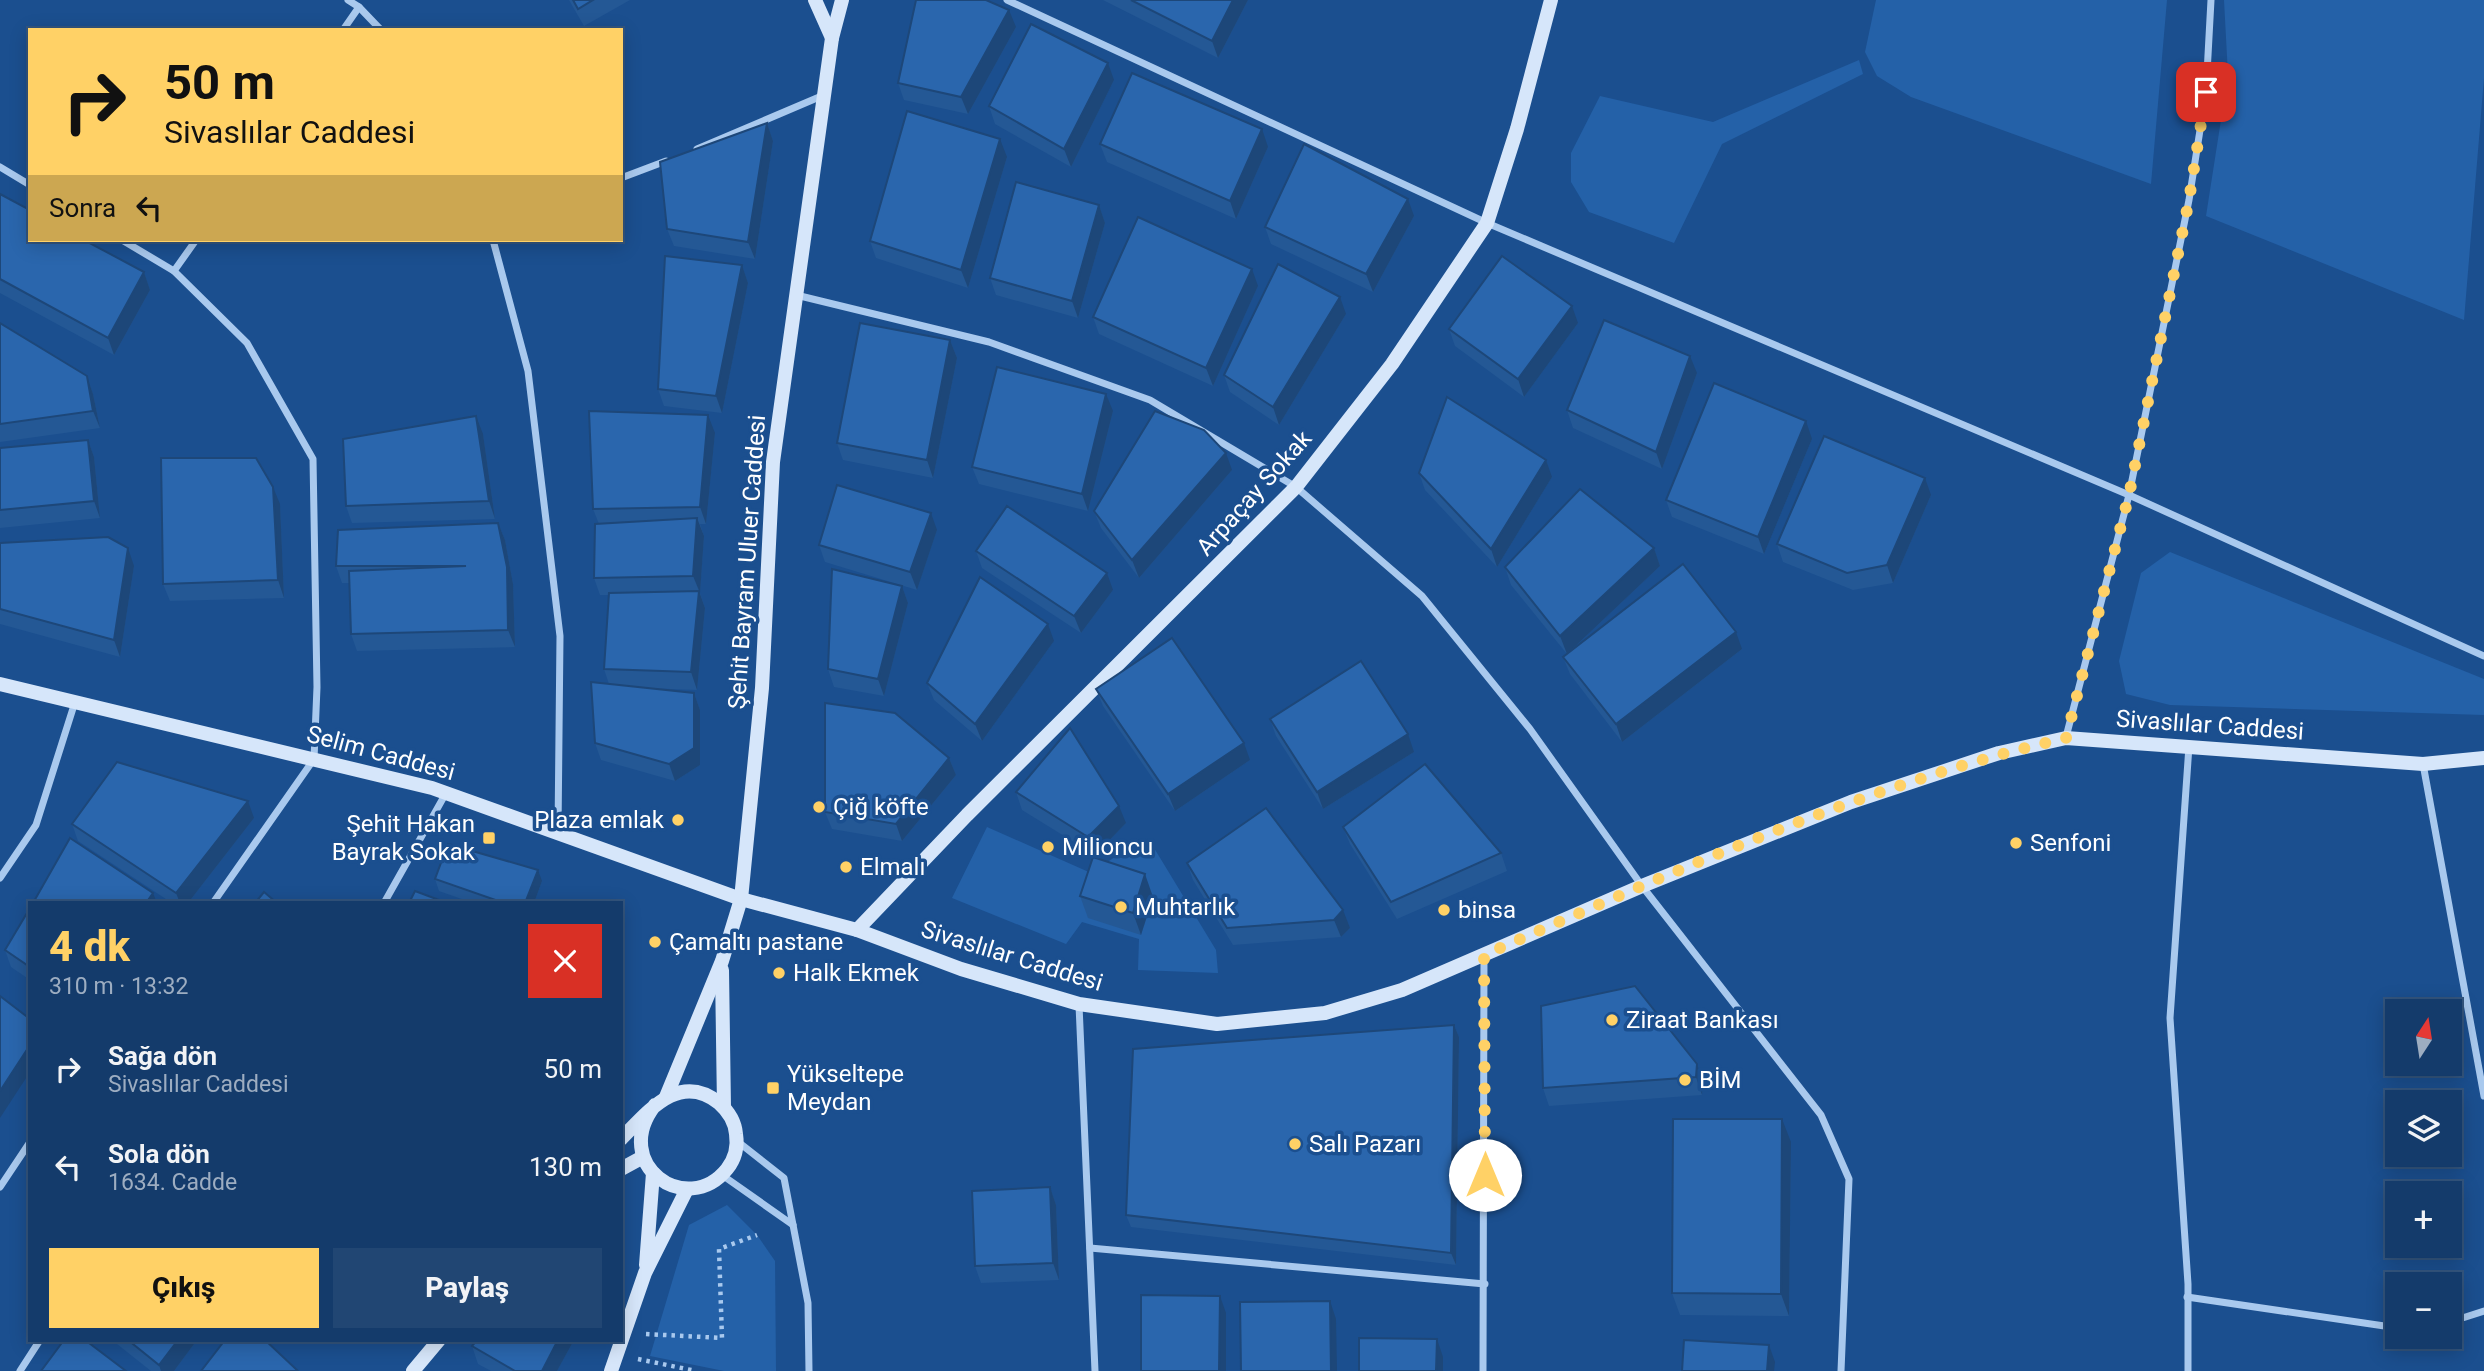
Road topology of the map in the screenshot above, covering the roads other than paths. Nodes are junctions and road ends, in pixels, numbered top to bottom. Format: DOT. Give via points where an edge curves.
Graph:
graph roads {
  1 [pos="348,0"];
  2 [pos="815,0"];
  3 [pos="842,0"];
  4 [pos="1007,0"];
  5 [pos="1551,0"];
  6 [pos="2211,0"];
  7 [pos="359,7"];
  8 [pos="344,28"];
  9 [pos="379,28"];
  10 [pos="832,38"];
  11 [pos="824,95"];
  12 [pos="690,151"];
  13 [pos="679,156"];
  14 [pos="0,167"];
  15 [pos="623,177"];
  16 [pos="28,184"];
  17 [pos="1488,223"];
  18 [pos="125,242"];
  19 [pos="195,242"];
  20 [pos="494,242"];
  21 [pos="174,271"];
  22 [pos="796,295"];
  23 [pos="1296,487"];
  24 [pos="2129,495"];
  25 [pos="2484,656"];
  26 [pos="0,684"];
  27 [pos="76,702"];
  28 [pos="2066,738"];
  29 [pos="2189,746"];
  30 [pos="2484,758"];
  31 [pos="314,759"];
  32 [pos="2423,764"];
  33 [pos="446,793"];
  34 [pos="558,832"];
  35 [pos="0,878"];
  36 [pos="1642,886"];
  37 [pos="741,899"];
  38 [pos="214,901"];
  39 [pos="385,901"];
  40 [pos="857,930"];
  41 [pos="1484,955"];
  42 [pos="722,961"];
  43 [pos="1079,1004"];
  44 [pos="2484,1096"];
  45 [pos="660,1101"];
  46 [pos="724,1107"];
  47 [pos="623,1137"];
  48 [pos="737,1141"];
  49 [pos="28,1145"];
  50 [pos="643,1157"];
  51 [pos="623,1168"];
  52 [pos="653,1173"];
  53 [pos="722,1175"];
  54 [pos="0,1187"];
  55 [pos="687,1189"];
  56 [pos="793,1226"];
  57 [pos="1090,1248"];
  58 [pos="645,1273"];
  59 [pos="1485,1284"];
  60 [pos="2187,1297"];
  61 [pos="2484,1311"];
  62 [pos="2462,1318"];
  63 [pos="2385,1326"];
  64 [pos="623,1337"];
  65 [pos="39,1342"];
  66 [pos="437,1342"];
  67 [pos="621,1342"];
  68 [pos="20,1371"];
  69 [pos="413,1371"];
  70 [pos="611,1371"];
  71 [pos="809,1371"];
  72 [pos="1095,1371"];
  73 [pos="1483,1371"];
  74 [pos="1841,1371"];
  75 [pos="2188,1371"];
  1 -- 7 [label="street"];
  2 -- 10 [label="main road"];
  3 -- 10 [label="main road, Şehit Bayram Uluer Caddesi"];
  4 -- 17 [label="street"];
  5 -- 17 [label="main road, Arpaçay Sokak"];
  6 -- 24 [label="street" via="2206,92 2189,200"];
  7 -- 8 [label="street"];
  7 -- 9 [label="street"];
  10 -- 11 [label="main road, Şehit Bayram Uluer Caddesi"];
  11 -- 12 [label="street"];
  11 -- 22 [label="main road, Şehit Bayram Uluer Caddesi"];
  13 -- 15 [label="street"];
  14 -- 16 [label="street"];
  17 -- 23 [label="main road, Arpaçay Sokak" via="1392,364"];
  17 -- 24 [label="street"];
  18 -- 21 [label="street"];
  19 -- 21 [label="street"];
  20 -- 34 [label="street" via="527,371 560,636"];
  21 -- 31 [label="street" via="247,343 313,459"];
  22 -- 23 [label="street" via="989,342 1150,400"];
  22 -- 37 [label="main road, Şehit Bayram Uluer Caddesi" via="773,462 762,688"];
  23 -- 36 [label="street" via="1422,596 1530,729"];
  23 -- 40 [label="main road, Arpaçay Sokak"];
  24 -- 25 [label="street"];
  24 -- 28 [label="street"];
  26 -- 27 [label="main road, Selim Caddesi"];
  27 -- 31 [label="main road, Selim Caddesi"];
  27 -- 35 [label="street" via="36,825"];
  28 -- 29 [label="main road, Sivaslılar Caddesi"];
  28 -- 36 [label="main road, Sivaslılar Caddesi" via="1999,753 1852,802"];
  29 -- 32 [label="main road, Sivaslılar Caddesi"];
  29 -- 60 [label="street" via="2170,1018"];
  30 -- 32 [label="main road, Sivaslılar Caddesi"];
  31 -- 33 [label="main road, Selim Caddesi"];
  31 -- 38 [label="street"];
  32 -- 44 [label="street"];
  33 -- 34 [label="main road, Selim Caddesi"];
  33 -- 39 [label="street"];
  34 -- 37 [label="main road, Selim Caddesi"];
  36 -- 41 [label="main road, Sivaslılar Caddesi"];
  36 -- 74 [label="street" via="1821,1115 1849,1179"];
  37 -- 40 [label="main road, Sivaslılar Caddesi"];
  37 -- 42 [label="main road, Şehit Bayram Uluer Caddesi"];
  40 -- 43 [label="main road, Sivaslılar Caddesi" via="961,969"];
  41 -- 43 [label="main road, Sivaslılar Caddesi" via="1402,990 1325,1013 1217,1024"];
  41 -- 59 [label="street"];
  42 -- 45 [label="main road"];
  42 -- 46 [label="main road"];
  43 -- 57 [label="street"];
  45 -- 46 [label="main road" via="681,1092 696,1092"];
  45 -- 47 [label="main road"];
  45 -- 50 [label="main road" via="641,1129"];
  46 -- 48 [label="main road"];
  48 -- 53 [label="main road"];
  48 -- 56 [label="street" via="784,1178"];
  49 -- 54 [label="street"];
  50 -- 51 [label="main road"];
  50 -- 52 [label="main road"];
  52 -- 55 [label="main road"];
  52 -- 58 [label="main road"];
  53 -- 55 [label="main road"];
  53 -- 56 [label="street"];
  55 -- 58 [label="main road"];
  56 -- 71 [label="street" via="808,1303"];
  57 -- 59 [label="street"];
  57 -- 72 [label="street"];
  58 -- 64 [label="main road"];
  59 -- 73 [label="street"];
  60 -- 63 [label="street"];
  60 -- 75 [label="street"];
  61 -- 62 [label="street"];
  65 -- 68 [label="street"];
  66 -- 69 [label="main road"];
  67 -- 70 [label="main road"];
}
